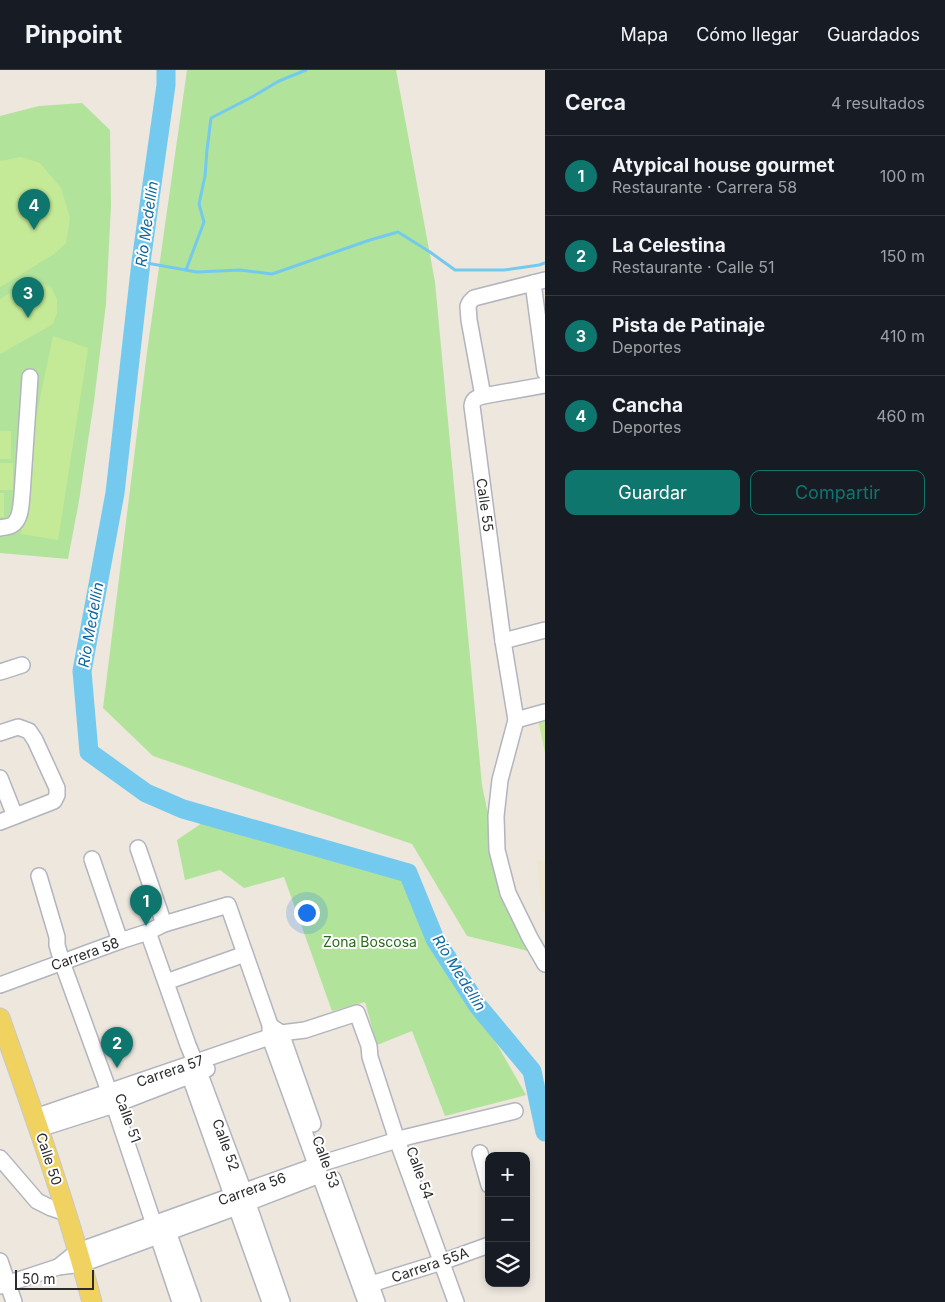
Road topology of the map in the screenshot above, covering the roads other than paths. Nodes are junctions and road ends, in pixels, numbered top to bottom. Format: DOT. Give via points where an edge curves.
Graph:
graph roads {
  1 [pos="539,281"];
  2 [pos="545,372"];
  3 [pos="30,377"];
  4 [pos="545,385"];
  5 [pos="483,396"];
  6 [pos="0,528"];
  7 [pos="545,630"];
  8 [pos="503,641"];
  9 [pos="22,665"];
  10 [pos="0,672"];
  11 [pos="545,712"];
  12 [pos="516,720"];
  13 [pos="0,733"];
  14 [pos="0,778"];
  15 [pos="15,816"];
  16 [pos="0,822"];
  17 [pos="138,848"];
  18 [pos="92,859"];
  19 [pos="39,876"];
  20 [pos="228,905"];
  21 [pos="164,924"];
  22 [pos="148,932"];
  23 [pos="120,941"];
  24 [pos="245,954"];
  25 [pos="65,961"];
  26 [pos="545,964"];
  27 [pos="166,982"];
  28 [pos="0,985"];
  29 [pos="357,1013"];
  30 [pos="0,1018"];
  31 [pos="276,1037"];
  32 [pos="193,1069"];
  33 [pos="116,1097"];
  34 [pos="515,1111"];
  35 [pos="37,1123"];
  36 [pos="404,1143"];
  37 [pos="480,1153"];
  38 [pos="0,1158"];
  39 [pos="324,1169"];
  40 [pos="485,1171"];
  41 [pos="240,1200"];
  42 [pos="66,1213"];
  43 [pos="161,1228"];
  44 [pos="485,1245"];
  45 [pos="80,1257"];
  46 [pos="446,1260"];
  47 [pos="0,1261"];
  48 [pos="371,1284"];
  49 [pos="4,1285"];
  50 [pos="14,1302"];
  51 [pos="92,1302"];
  52 [pos="180,1302"];
  53 [pos="193,1302"];
  54 [pos="270,1302"];
  55 [pos="282,1302"];
  56 [pos="366,1302"];
  57 [pos="377,1302"];
  58 [pos="456,1302"];
  59 [pos="465,1302"];
  1 -- 2 [label="street"];
  1 -- 5 [label="street" via="474,298 468,306"];
  3 -- 6 [label="street" via="19,514 11,526"];
  4 -- 5 [label="street"];
  5 -- 8 [label="street, Calle 55" via="476,398 472,406"];
  7 -- 8 [label="street"];
  8 -- 12 [label="street, Calle 55"];
  9 -- 10 [label="street"];
  11 -- 12 [label="street"];
  12 -- 26 [label="street" via="500,780 497,850 508,893"];
  13 -- 15 [label="street" via="18,727 28,732 35,740 57,788 54,801"];
  14 -- 15 [label="street"];
  15 -- 16 [label="street"];
  17 -- 21 [label="street"];
  18 -- 23 [label="street"];
  19 -- 25 [label="street, Calle 51" via="57,944"];
  20 -- 21 [label="street, Carrera 58"];
  20 -- 24 [label="street, Calle 53"];
  21 -- 22 [label="street, Carrera 58"];
  22 -- 23 [label="street, Carrera 58"];
  22 -- 27 [label="street, Calle 52"];
  23 -- 25 [label="street, Carrera 58"];
  24 -- 27 [label="street"];
  24 -- 31 [label="street, Calle 53"];
  25 -- 28 [label="street, Carrera 58"];
  25 -- 33 [label="street, Calle 51"];
  27 -- 32 [label="street, Calle 52"];
  29 -- 31 [label="street, Carrera 57"];
  29 -- 36 [label="street, Calle 54" via="369,1046 377,1056"];
  30 -- 35 [label="main road, Calle 50"];
  31 -- 32 [label="street, Carrera 57"];
  31 -- 39 [label="street, Calle 53"];
  32 -- 33 [label="street, Carrera 57"];
  32 -- 41 [label="street, Calle 52"];
  33 -- 35 [label="street, Carrera 57"];
  33 -- 43 [label="street, Calle 51"];
  34 -- 36 [label="street, Carrera 56" via="452,1126"];
  35 -- 42 [label="main road, Calle 50"];
  36 -- 39 [label="street, Carrera 56"];
  36 -- 46 [label="street, Calle 54"];
  37 -- 40 [label="street"];
  38 -- 42 [label="street" via="37,1201"];
  39 -- 41 [label="street, Carrera 56"];
  39 -- 48 [label="street, Calle 53"];
  39 -- 56 [label="street, Calle 53"];
  41 -- 43 [label="street, Carrera 56"];
  41 -- 54 [label="street, Calle 52"];
  41 -- 55 [label="street, Calle 52"];
  42 -- 45 [label="main road, Calle 50"];
  43 -- 45 [label="street, Carrera 56"];
  43 -- 52 [label="street, Calle 51"];
  43 -- 53 [label="street, Calle 51"];
  44 -- 46 [label="street, Carrera 55A"];
  45 -- 49 [label="street, Carrera 56"];
  45 -- 51 [label="main road, Calle 50"];
  46 -- 48 [label="street, Carrera 55A"];
  46 -- 58 [label="street, Calle 54"];
  46 -- 59 [label="street, Calle 54"];
  47 -- 49 [label="street"];
  48 -- 57 [label="street, Calle 53"];
  49 -- 50 [label="street"];
}
